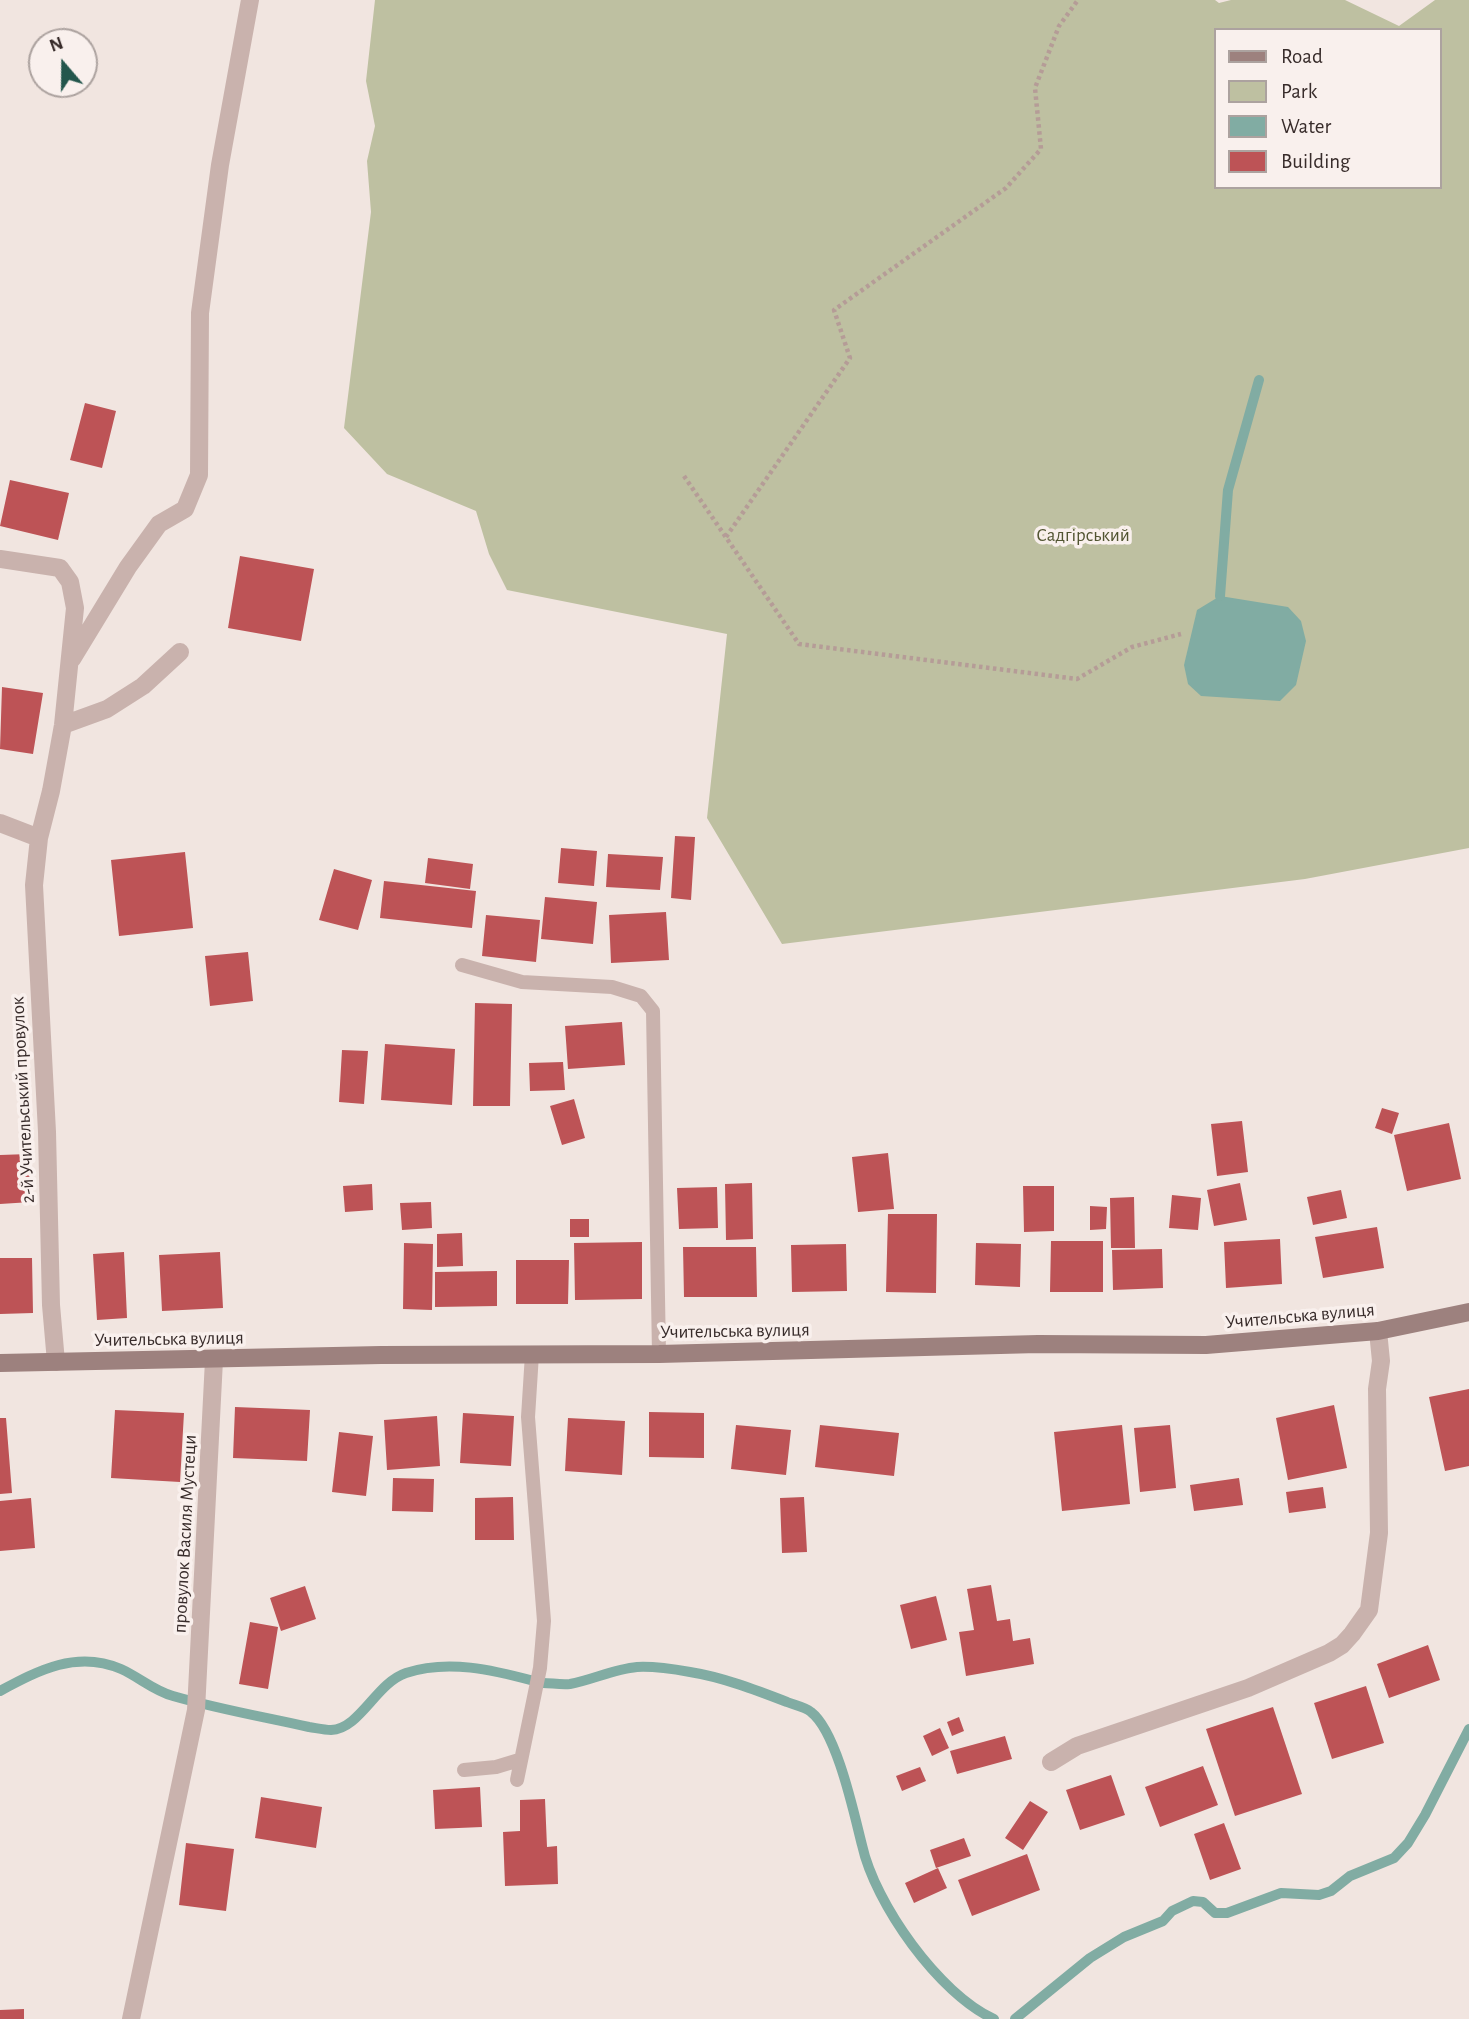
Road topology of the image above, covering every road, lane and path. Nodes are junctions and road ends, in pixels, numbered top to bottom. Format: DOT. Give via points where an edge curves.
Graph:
graph roads {
  1 [pos="250,0"];
  2 [pos="1078,0"];
  3 [pos="684,476"];
  4 [pos="726,537"];
  5 [pos="0,559"];
  6 [pos="1181,634"];
  7 [pos="180,652"];
  8 [pos="70,662"];
  9 [pos="63,725"];
  10 [pos="0,823"];
  11 [pos="39,838"];
  12 [pos="462,965"];
  13 [pos="1469,1312"];
  14 [pos="1378,1331"];
  15 [pos="532,1354"];
  16 [pos="659,1354"];
  17 [pos="214,1360"];
  18 [pos="56,1362"];
  19 [pos="0,1363"];
  20 [pos="519,1760"];
  21 [pos="1051,1762"];
  22 [pos="464,1770"];
  23 [pos="517,1780"];
  24 [pos="131,2019"];
  1 -- 8 [label="street" via="220,164 200,313 199,475 185,509 159,524"];
  2 -- 4 [label="path" via="1059,26 1035,88 1041,149 1006,188 834,310 850,358"];
  3 -- 4 [label="path"];
  4 -- 6 [label="path" via="799,644 1077,679 1132,647"];
  5 -- 8 [label="street, 2-й Учительський провулок" via="60,568 70,582 75,608"];
  7 -- 9 [label="street" via="143,686 116,703"];
  8 -- 9 [label="street, 2-й Учительський провулок"];
  9 -- 11 [label="street, 2-й Учительський провулок"];
  10 -- 11 [label="street"];
  11 -- 18 [label="street, 2-й Учительський провулок" via="34,886"];
  12 -- 16 [label="lane" via="522,982 612,988 641,996 653,1011"];
  13 -- 14 [label="main road, Учительська вулиця"];
  14 -- 16 [label="main road, Учительська вулиця" via="1206,1345 1038,1344"];
  14 -- 21 [label="street" via="1379,1533 1368,1610 1352,1634 1329,1653 1248,1688 1077,1746"];
  15 -- 16 [label="main road, Учительська вулиця"];
  15 -- 17 [label="main road, Учительська вулиця"];
  15 -- 20 [label="lane" via="528,1417 544,1621 540,1668"];
  17 -- 18 [label="main road, Учительська вулиця"];
  17 -- 24 [label="street, провулок Василя Мустеци" via="196,1710"];
  18 -- 19 [label="main road, Учительська вулиця"];
  20 -- 22 [label="lane"];
  20 -- 23 [label="lane"];
}
